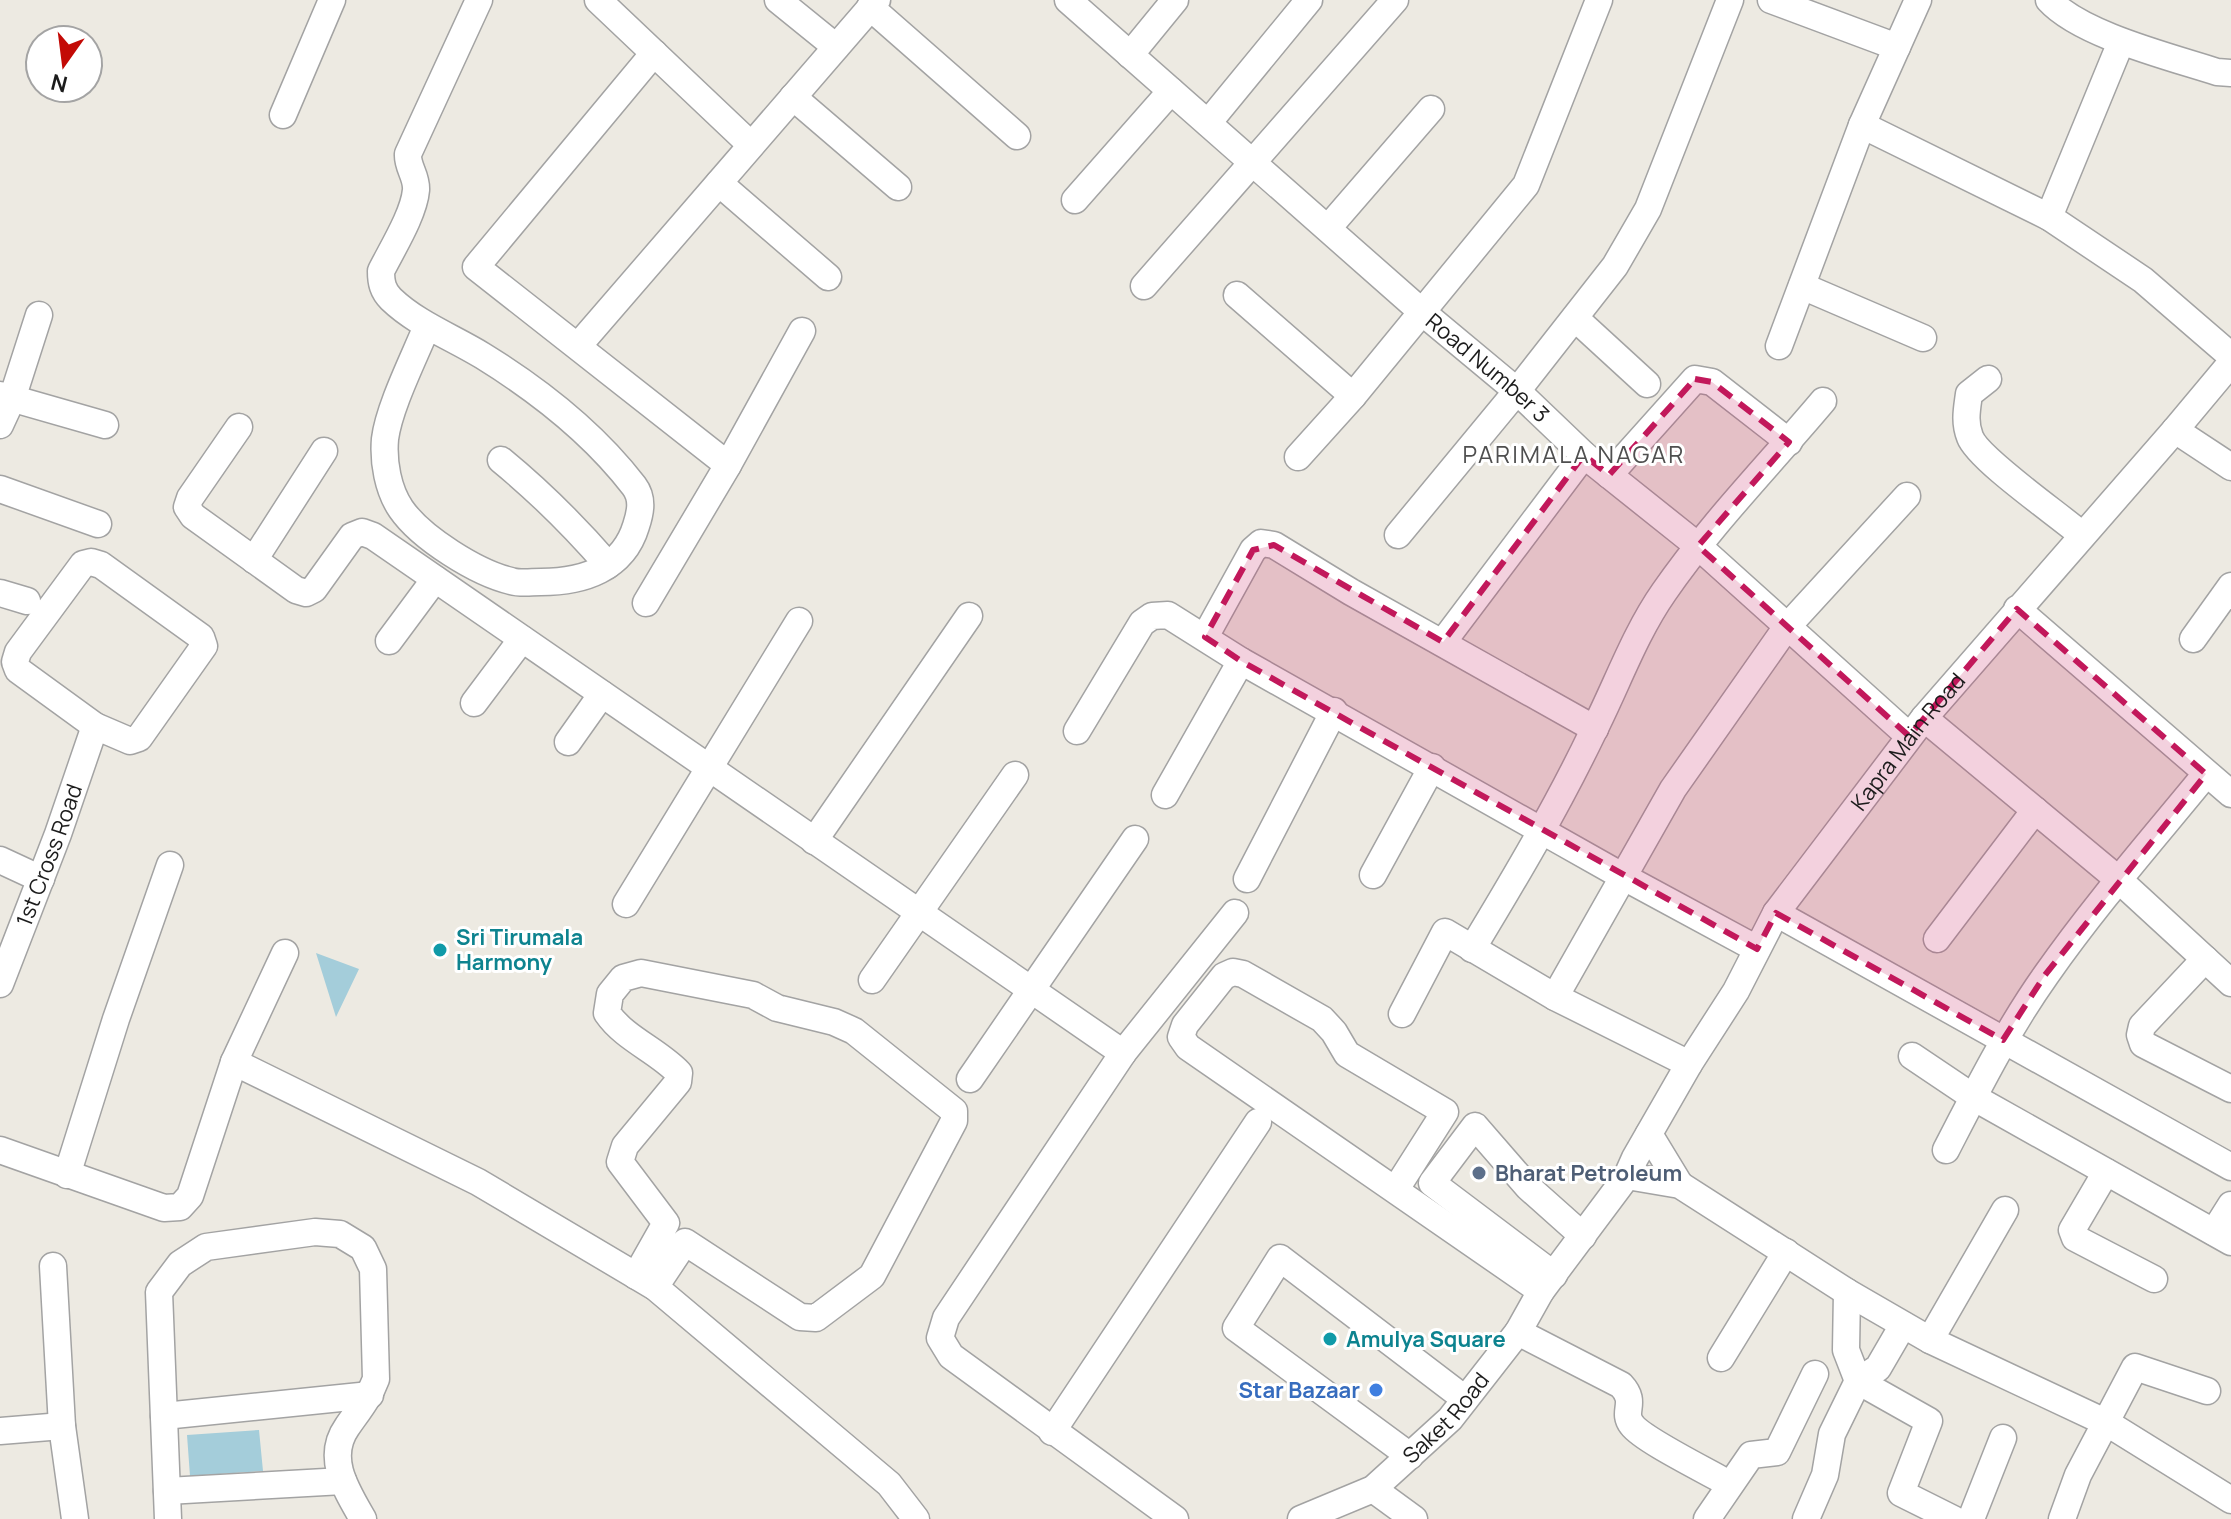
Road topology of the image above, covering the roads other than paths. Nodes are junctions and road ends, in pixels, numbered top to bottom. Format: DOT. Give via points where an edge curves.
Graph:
graph roads {
  1 [pos="332,0"];
  2 [pos="479,0"];
  3 [pos="598,0"];
  4 [pos="778,0"];
  5 [pos="1068,0"];
  6 [pos="1175,0"];
  7 [pos="1309,0"];
  8 [pos="1395,0"];
  9 [pos="1599,0"];
  10 [pos="1730,0"];
  11 [pos="1771,0"];
  12 [pos="1918,0"];
  13 [pos="2049,0"];
  14 [pos="873,4"];
  15 [pos="2121,42"];
  16 [pos="836,47"];
  17 [pos="1897,47"];
  18 [pos="654,53"];
  19 [pos="1130,55"];
  20 [pos="2224,72"];
  21 [pos="1171,91"];
  22 [pos="793,97"];
  23 [pos="1431,109"];
  24 [pos="283,115"];
  25 [pos="1208,123"];
  26 [pos="1862,125"];
  27 [pos="1017,136"];
  28 [pos="751,145"];
  29 [pos="1252,162"];
  30 [pos="719,183"];
  31 [pos="898,187"];
  32 [pos="1075,200"];
  33 [pos="2049,217"];
  34 [pos="1328,228"];
  35 [pos="828,277"];
  36 [pos="1144,286"];
  37 [pos="1802,286"];
  38 [pos="1237,295"];
  39 [pos="1422,312"];
  40 [pos="39,315"];
  41 [pos="1575,318"];
  42 [pos="427,326"];
  43 [pos="802,331"];
  44 [pos="1923,338"];
  45 [pos="578,346"];
  46 [pos="1779,346"];
  47 [pos="2231,356"];
  48 [pos="2231,363"];
  49 [pos="1988,379"];
  50 [pos="1647,384"];
  51 [pos="1517,391"];
  52 [pos="1353,396"];
  53 [pos="6,397"];
  54 [pos="1823,401"];
  55 [pos="0,425"];
  56 [pos="105,425"];
  57 [pos="239,427"];
  58 [pos="2175,430"];
  59 [pos="1789,442"];
  60 [pos="324,451"];
  61 [pos="1584,455"];
  62 [pos="1298,457"];
  63 [pos="501,460"];
  64 [pos="728,465"];
  65 [pos="2231,467"];
  66 [pos="1609,475"];
  67 [pos="0,489"];
  68 [pos="1907,496"];
  69 [pos="98,524"];
  70 [pos="1398,535"];
  71 [pos="2082,535"];
  72 [pos="1698,546"];
  73 [pos="254,560"];
  74 [pos="608,565"];
  75 [pos="435,579"];
  76 [pos="2231,586"];
  77 [pos="0,593"];
  78 [pos="27,601"];
  79 [pos="646,603"];
  80 [pos="2017,609"];
  81 [pos="969,616"];
  82 [pos="799,621"];
  83 [pos="1786,628"];
  84 [pos="1205,637"];
  85 [pos="522,639"];
  86 [pos="2193,639"];
  87 [pos="389,641"];
  88 [pos="1443,642"];
  89 [pos="1241,661"];
  90 [pos="602,694"];
  91 [pos="474,703"];
  92 [pos="1334,711"];
  93 [pos="95,726"];
  94 [pos="1916,727"];
  95 [pos="1595,729"];
  96 [pos="1077,731"];
  97 [pos="568,742"];
  98 [pos="709,767"];
  99 [pos="1432,767"];
  100 [pos="2206,774"];
  101 [pos="1015,775"];
  102 [pos="2231,794"];
  103 [pos="1165,795"];
  104 [pos="2035,810"];
  105 [pos="1544,830"];
  106 [pos="1135,839"];
  107 [pos="814,841"];
  108 [pos="0,860"];
  109 [pos="170,865"];
  110 [pos="1373,875"];
  111 [pos="1622,876"];
  112 [pos="41,879"];
  113 [pos="1247,879"];
  114 [pos="2119,880"];
  115 [pos="626,904"];
  116 [pos="920,913"];
  117 [pos="1235,913"];
  118 [pos="1776,913"];
  119 [pos="1937,939"];
  120 [pos="1472,949"];
  121 [pos="1757,949"];
  122 [pos="285,953"];
  123 [pos="2205,959"];
  124 [pos="872,980"];
  125 [pos="2231,983"];
  126 [pos="0,984"];
  127 [pos="1030,989"];
  128 [pos="1555,997"];
  129 [pos="1402,1014"];
  130 [pos="2003,1040"];
  131 [pos="1123,1053"];
  132 [pos="1912,1056"];
  133 [pos="234,1062"];
  134 [pos="1689,1064"];
  135 [pos="970,1079"];
  136 [pos="2231,1089"];
  137 [pos="1973,1097"];
  138 [pos="1258,1122"];
  139 [pos="1649,1134"];
  140 [pos="0,1150"];
  141 [pos="1946,1150"];
  142 [pos="1631,1167"];
  143 [pos="2231,1167"];
  144 [pos="2106,1172"];
  145 [pos="67,1175"];
  146 [pos="1680,1185"];
  147 [pos="1396,1189"];
  148 [pos="2231,1205"];
  149 [pos="2005,1210"];
  150 [pos="676,1233"];
  151 [pos="1583,1236"];
  152 [pos="2223,1237"];
  153 [pos="1786,1252"];
  154 [pos="53,1266"];
  155 [pos="2154,1279"];
  156 [pos="646,1282"];
  157 [pos="1548,1283"];
  158 [pos="1847,1292"];
  159 [pos="1903,1325"];
  160 [pos="1518,1332"];
  161 [pos="1930,1340"];
  162 [pos="1721,1358"];
  163 [pos="1815,1374"];
  164 [pos="1858,1381"];
  165 [pos="2207,1391"];
  166 [pos="370,1395"];
  167 [pos="1465,1399"];
  168 [pos="164,1416"];
  169 [pos="2107,1423"];
  170 [pos="62,1426"];
  171 [pos="0,1431"];
  172 [pos="1052,1432"];
  173 [pos="2003,1438"];
  174 [pos="1410,1456"];
  175 [pos="343,1481"];
  176 [pos="1729,1484"];
  177 [pos="1373,1489"];
  178 [pos="167,1491"];
  179 [pos="2231,1500"];
  180 [pos="75,1519"];
  181 [pos="168,1519"];
  182 [pos="363,1519"];
  183 [pos="916,1519"];
  184 [pos="1175,1519"];
  185 [pos="1301,1519"];
  186 [pos="1414,1519"];
  187 [pos="1707,1519"];
  188 [pos="1806,1519"];
  189 [pos="1953,1519"];
  190 [pos="1971,1519"];
  191 [pos="2062,1519"];
  1 -- 24 [label="street"];
  2 -- 42 [label="street" via="408,154 414,199 381,271 389,297"];
  3 -- 18 [label="street"];
  4 -- 16 [label="street"];
  5 -- 19 [label="street, Road Number 3"];
  6 -- 19 [label="street"];
  7 -- 25 [label="street"];
  8 -- 29 [label="street"];
  9 -- 39 [label="street" via="1526,185"];
  10 -- 41 [label="street" via="1648,209 1615,266"];
  11 -- 17 [label="street"];
  12 -- 17 [label="street"];
  13 -- 15 [label="street" via="2058,10"];
  14 -- 16 [label="street"];
  14 -- 27 [label="street"];
  15 -- 20 [label="street"];
  15 -- 33 [label="street"];
  16 -- 22 [label="street"];
  17 -- 26 [label="street"];
  18 -- 28 [label="street"];
  18 -- 45 [label="street" via="476,267"];
  19 -- 21 [label="street, Road Number 3"];
  21 -- 25 [label="street, Road Number 3"];
  21 -- 32 [label="street"];
  22 -- 28 [label="street"];
  22 -- 31 [label="street"];
  23 -- 34 [label="street"];
  25 -- 29 [label="street, Road Number 3"];
  26 -- 33 [label="street"];
  26 -- 37 [label="street"];
  28 -- 30 [label="street"];
  29 -- 34 [label="street, Road Number 3"];
  29 -- 36 [label="street"];
  30 -- 35 [label="street"];
  30 -- 45 [label="street"];
  33 -- 47 [label="street" via="2143,280"];
  34 -- 39 [label="street, Road Number 3"];
  37 -- 44 [label="street"];
  37 -- 46 [label="street"];
  38 -- 52 [label="street"];
  39 -- 51 [label="street, Road Number 3"];
  39 -- 52 [label="street"];
  40 -- 53 [label="street"];
  41 -- 50 [label="street"];
  41 -- 51 [label="street"];
  42 -- 74 [label="street" via="544,398 618,466 639,493 641,511 633,537 619,559"];
  42 -- 74 [label="street" via="385,438 386,474 401,509 430,537 478,569 513,582 590,576"];
  43 -- 64 [label="street"];
  45 -- 64 [label="street"];
  48 -- 58 [label="street, Kapra Main Road"];
  49 -- 71 [label="street" via="1969,394 1965,421 1971,441"];
  51 -- 61 [label="street, Road Number 3"];
  51 -- 70 [label="street"];
  52 -- 62 [label="street"];
  53 -- 55 [label="street"];
  53 -- 56 [label="street"];
  54 -- 59 [label="street"];
  57 -- 73 [label="street" via="187,507"];
  58 -- 65 [label="street"];
  58 -- 71 [label="street, Kapra Main Road"];
  59 -- 66 [label="street" via="1712,382 1695,379"];
  59 -- 72 [label="street"];
  60 -- 73 [label="street"];
  61 -- 66 [label="street, Road Number 3"];
  61 -- 88 [label="street"];
  63 -- 74 [label="street"];
  64 -- 79 [label="street"];
  66 -- 72 [label="street, Road Number 3"];
  67 -- 69 [label="street"];
  68 -- 83 [label="street"];
  71 -- 80 [label="street, Kapra Main Road"];
  72 -- 83 [label="street, Road Number 3"];
  72 -- 95 [label="street" via="1636,637"];
  73 -- 75 [label="street" via="306,593 352,536 362,532"];
  75 -- 85 [label="street"];
  75 -- 87 [label="street"];
  76 -- 86 [label="street"];
  77 -- 78 [label="street"];
  80 -- 94 [label="street, Kapra Main Road"];
  80 -- 100 [label="street"];
  81 -- 107 [label="street"];
  82 -- 98 [label="street"];
  83 -- 94 [label="street, Road Number 3"];
  83 -- 111 [label="street" via="1673,789"];
  84 -- 88 [label="street" via="1261,543 1274,545"];
  84 -- 89 [label="street"];
  84 -- 96 [label="street" via="1168,615 1142,623"];
  85 -- 90 [label="street"];
  85 -- 91 [label="street"];
  88 -- 95 [label="street"];
  89 -- 92 [label="street"];
  89 -- 103 [label="street"];
  90 -- 97 [label="street"];
  90 -- 98 [label="street"];
  92 -- 99 [label="street"];
  92 -- 113 [label="street"];
  93 -- 93 [label="street" via="18,670 15,662 83,564 91,562 201,637 204,646 139,738 130,741"];
  93 -- 112 [label="street, 1st Cross Road"];
  94 -- 104 [label="street, Road Number 3"];
  94 -- 118 [label="street, Kapra Main Road"];
  95 -- 105 [label="street"];
  98 -- 107 [label="street"];
  98 -- 115 [label="street"];
  99 -- 105 [label="street"];
  99 -- 110 [label="street"];
  100 -- 102 [label="street"];
  100 -- 114 [label="street"];
  101 -- 116 [label="street"];
  104 -- 114 [label="street, Road Number 3"];
  104 -- 119 [label="street"];
  105 -- 111 [label="street"];
  105 -- 120 [label="street"];
  106 -- 127 [label="street"];
  107 -- 116 [label="street"];
  108 -- 112 [label="street"];
  109 -- 145 [label="street"];
  111 -- 121 [label="street"];
  111 -- 128 [label="street"];
  112 -- 126 [label="street, 1st Cross Road"];
  114 -- 123 [label="street, Road Number 3"];
  114 -- 130 [label="street" via="2045,975"];
  116 -- 124 [label="street"];
  116 -- 127 [label="street"];
  117 -- 131 [label="street"];
  118 -- 121 [label="street, Kapra Main Road"];
  118 -- 130 [label="street"];
  120 -- 128 [label="street"];
  120 -- 129 [label="street" via="1445,932"];
  121 -- 134 [label="street, Kapra Main Road"];
  122 -- 133 [label="street"];
  123 -- 125 [label="street, Road Number 3"];
  123 -- 136 [label="street" via="2142,1026 2140,1035 2143,1044"];
  127 -- 131 [label="street"];
  127 -- 135 [label="street"];
  128 -- 134 [label="street"];
  130 -- 137 [label="street"];
  130 -- 143 [label="street"];
  131 -- 172 [label="street" via="946,1318 940,1338 951,1356"];
  132 -- 137 [label="street"];
  133 -- 145 [label="street" via="190,1196 180,1207 164,1208"];
  133 -- 156 [label="street" via="478,1182"];
  134 -- 139 [label="street, Kapra Main Road"];
  137 -- 141 [label="street"];
  137 -- 144 [label="street"];
  138 -- 172 [label="street"];
  139 -- 142 [label="street, Kapra Main Road"];
  139 -- 146 [label="street"];
  140 -- 145 [label="street"];
  142 -- 146 [label="street"];
  142 -- 151 [label="street, Saket Road"];
  144 -- 152 [label="street"];
  144 -- 155 [label="street" via="2072,1230 2075,1238"];
  146 -- 153 [label="street"];
  147 -- 147 [label="street" via="1445,1112 1347,1054 1322,1019 1243,974 1224,976 1185,1025 1181,1037 1188,1047"];
  147 -- 157 [label="street"];
  148 -- 152 [label="street"];
  149 -- 161 [label="street"];
  150 -- 150 [label="street" via="620,1162 625,1146 678,1082 679,1073 616,1026 607,1013 610,994 623,978 641,973 753,995 777,1008 834,1022 854,1031 954,1111 954,1121 872,1276 816,1318 800,1317"];
  150 -- 156 [label="street"];
  151 -- 157 [label="street, Saket Road"];
  151 -- 157 [label="street" via="1528,1187 1475,1126 1432,1183"];
  153 -- 158 [label="street"];
  153 -- 162 [label="street"];
  154 -- 170 [label="street"];
  156 -- 183 [label="street" via="889,1484"];
  157 -- 160 [label="street, Saket Road"];
  158 -- 159 [label="street"];
  158 -- 164 [label="street" via="1846,1350"];
  159 -- 161 [label="street"];
  159 -- 164 [label="street" via="1878,1368"];
  160 -- 167 [label="street, Saket Road"];
  160 -- 176 [label="street" via="1621,1385 1631,1400 1631,1424"];
  161 -- 169 [label="street"];
  163 -- 176 [label="street" via="1777,1452 1751,1455"];
  164 -- 188 [label="street" via="1832,1434 1825,1475"];
  164 -- 189 [label="street" via="1929,1421 1901,1493"];
  165 -- 169 [label="street" via="2135,1367"];
  166 -- 168 [label="street"];
  166 -- 168 [label="street" via="376,1379 373,1269 363,1248 340,1234 315,1232 206,1247 180,1264 159,1292"];
  166 -- 175 [label="street" via="337,1444"];
  167 -- 174 [label="street, Saket Road"];
  167 -- 174 [label="street" via="1280,1258 1236,1328"];
  168 -- 178 [label="street"];
  169 -- 179 [label="street"];
  169 -- 191 [label="street" via="2078,1475"];
  170 -- 171 [label="street"];
  170 -- 180 [label="street"];
  172 -- 184 [label="street"];
  173 -- 190 [label="street"];
  174 -- 177 [label="street, Saket Road"];
  175 -- 178 [label="street"];
  175 -- 182 [label="street"];
  176 -- 187 [label="street"];
  177 -- 185 [label="street, Saket Road"];
  177 -- 186 [label="street"];
  178 -- 181 [label="street"];
}
